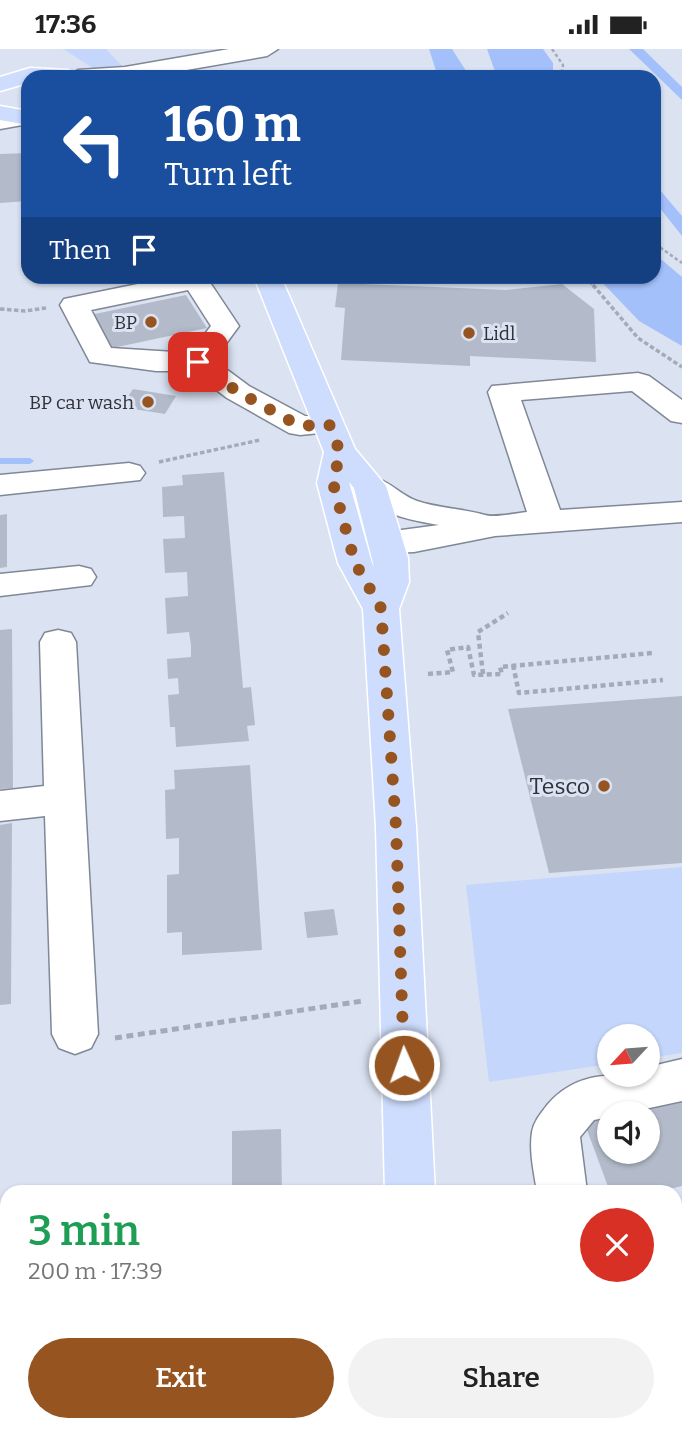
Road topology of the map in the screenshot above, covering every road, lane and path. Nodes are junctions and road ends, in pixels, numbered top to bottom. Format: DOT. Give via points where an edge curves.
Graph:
graph roads {
  1 [pos="142,49"];
  2 [pos="202,49"];
  3 [pos="267,49"];
  4 [pos="552,49"];
  5 [pos="10,57"];
  6 [pos="37,70"];
  7 [pos="154,70"];
  8 [pos="562,70"];
  9 [pos="21,77"];
  10 [pos="0,85"];
  11 [pos="661,248"];
  12 [pos="682,263"];
  13 [pos="170,284"];
  14 [pos="200,284"];
  15 [pos="270,284"];
  16 [pos="592,284"];
  17 [pos="49,307"];
  18 [pos="0,309"];
  19 [pos="198,362"];
  20 [pos="682,367"];
  21 [pos="682,414"];
  22 [pos="272,438"];
  23 [pos="334,438"];
  24 [pos="129,474"];
  25 [pos="0,485"];
  26 [pos="370,485"];
  27 [pos="682,512"];
  28 [pos="344,520"];
  29 [pos="547,521"];
  30 [pos="495,525"];
  31 [pos="401,542"];
  32 [pos="79,577"];
  33 [pos="0,585"];
  34 [pos="387,595"];
  35 [pos="509,613"];
  36 [pos="58,642"];
  37 [pos="653,653"];
  38 [pos="513,665"];
  39 [pos="428,674"];
  40 [pos="484,674"];
  41 [pos="663,680"];
  42 [pos="64,799"];
  43 [pos="0,806"];
  44 [pos="402,997"];
  45 [pos="75,1034"];
  46 [pos="682,1080"];
  47 [pos="410,1185"];
  48 [pos="561,1185"];
  1 -- 2 [label="street" via="166,57"];
  3 -- 7 [label="street"];
  4 -- 8 [label="path"];
  5 -- 6 [label="main road"];
  9 -- 10 [label="main road"];
  11 -- 12 [label="path"];
  13 -- 19 [label="street" via="74,305 100,355"];
  14 -- 19 [label="street" via="225,326"];
  15 -- 23 [label="main road"];
  16 -- 20 [label="path" via="639,338"];
  17 -- 18 [label="path"];
  19 -- 23 [label="street" via="238,392 300,426"];
  21 -- 29 [label="street" via="638,382 503,392"];
  22 -- 24 [label="path" via="150,464"];
  23 -- 26 [label="main road"];
  23 -- 28 [label="main road" via="333,483"];
  24 -- 25 [label="street"];
  26 -- 30 [label="street" via="406,509"];
  26 -- 31 [label="main road"];
  27 -- 29 [label="street"];
  28 -- 31 [label="street"];
  28 -- 34 [label="main road" via="355,563"];
  29 -- 30 [label="street"];
  30 -- 31 [label="street"];
  31 -- 34 [label="main road"];
  32 -- 33 [label="street"];
  34 -- 44 [label="main road"];
  35 -- 40 [label="path" via="478,632"];
  36 -- 42 [label="street"];
  37 -- 38 [label="path"];
  38 -- 40 [label="path" via="500,667 502,674"];
  38 -- 41 [label="path" via="520,693"];
  39 -- 40 [label="path" via="453,672 447,650 468,647 474,675"];
  42 -- 43 [label="street"];
  42 -- 45 [label="street"];
  44 -- 45 [label="path" via="116,1038"];
  44 -- 47 [label="main road"];
  46 -- 48 [label="street" via="580,1102 556,1130"];
}
